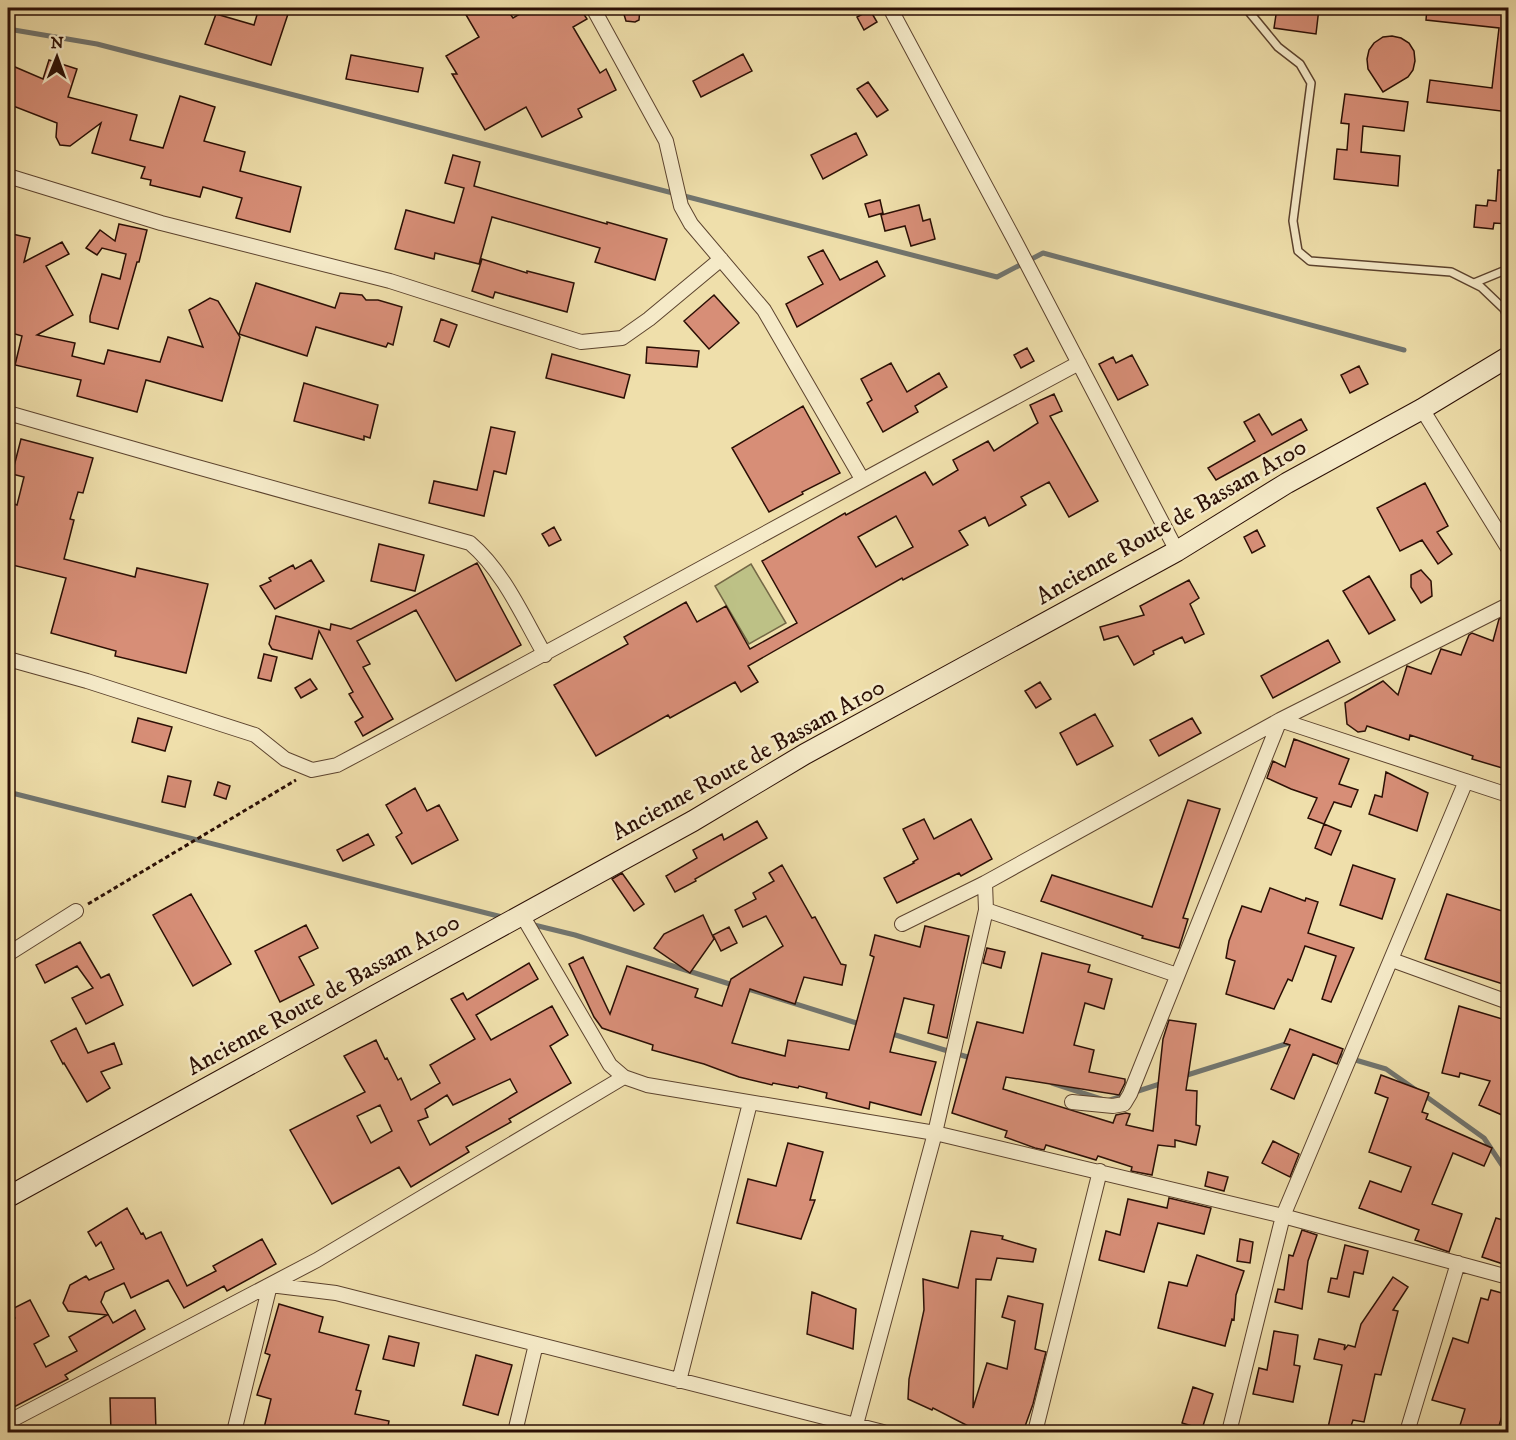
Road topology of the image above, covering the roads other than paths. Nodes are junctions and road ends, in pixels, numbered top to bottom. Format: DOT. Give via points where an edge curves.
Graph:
graph roads {
  1 [pos="593,8"];
  2 [pos="890,8"];
  3 [pos="1250,13"];
  4 [pos="8,176"];
  5 [pos="721,259"];
  6 [pos="1509,269"];
  7 [pos="1474,284"];
  8 [pos="1509,318"];
  9 [pos="1509,357"];
  10 [pos="1079,363"];
  11 [pos="1422,409"];
  12 [pos="8,413"];
  13 [pos="862,479"];
  14 [pos="1509,548"];
  15 [pos="1177,551"];
  16 [pos="1509,605"];
  17 [pos="545,655"];
  18 [pos="8,660"];
  19 [pos="1280,720"];
  20 [pos="1466,781"];
  21 [pos="1509,795"];
  22 [pos="985,883"];
  23 [pos="986,910"];
  24 [pos="76,911"];
  25 [pos="522,915"];
  26 [pos="902,924"];
  27 [pos="8,954"];
  28 [pos="1392,960"];
  29 [pos="1177,975"];
  30 [pos="1509,1002"];
  31 [pos="624,1077"];
  32 [pos="1072,1102"];
  33 [pos="750,1103"];
  34 [pos="935,1132"];
  35 [pos="1100,1171"];
  36 [pos="8,1197"];
  37 [pos="1283,1216"];
  38 [pos="1458,1263"];
  39 [pos="1509,1277"];
  40 [pos="270,1286"];
  41 [pos="536,1344"];
  42 [pos="679,1381"];
  43 [pos="8,1422"];
  44 [pos="855,1429"];
  45 [pos="234,1432"];
  46 [pos="515,1432"];
  47 [pos="883,1432"];
  48 [pos="1035,1432"];
  49 [pos="1229,1432"];
  50 [pos="1407,1432"];
  1 -- 5 [label="street" via="666,141 681,206"];
  2 -- 10 [label="street"];
  3 -- 7 [label="lane" via="1278,47 1300,64 1311,83 1293,221 1298,251 1310,261 1451,272"];
  4 -- 5 [label="street" via="161,223 390,281 581,342 622,338"];
  5 -- 13 [label="street" via="764,310"];
  6 -- 7 [label="lane"];
  7 -- 8 [label="lane"];
  9 -- 11 [label="main road, Ancienne Route de Bassam A100"];
  10 -- 13 [label="street"];
  10 -- 15 [label="street"];
  11 -- 14 [label="street"];
  11 -- 15 [label="main road, Ancienne Route de Bassam A100" via="1287,483"];
  12 -- 17 [label="street" via="470,543 487,557"];
  13 -- 17 [label="street"];
  15 -- 25 [label="main road, Ancienne Route de Bassam A100" via="805,754"];
  16 -- 19 [label="street"];
  17 -- 18 [label="street" via="337,765 312,770 285,759 255,735"];
  19 -- 20 [label="street"];
  19 -- 22 [label="street"];
  19 -- 29 [label="street"];
  20 -- 21 [label="street"];
  20 -- 28 [label="street"];
  22 -- 23 [label="street"];
  22 -- 26 [label="street"];
  23 -- 29 [label="street"];
  23 -- 34 [label="street"];
  24 -- 27 [label="street"];
  25 -- 31 [label="street" via="610,1065"];
  25 -- 36 [label="main road, Ancienne Route de Bassam A100"];
  28 -- 30 [label="street"];
  28 -- 37 [label="street"];
  29 -- 32 [label="street" via="1124,1104"];
  31 -- 33 [label="street" via="647,1085"];
  31 -- 40 [label="street"];
  33 -- 34 [label="street"];
  33 -- 42 [label="street"];
  34 -- 35 [label="street"];
  34 -- 44 [label="street"];
  35 -- 37 [label="street"];
  35 -- 48 [label="street"];
  37 -- 38 [label="street"];
  37 -- 49 [label="street"];
  38 -- 39 [label="street"];
  38 -- 50 [label="street"];
  40 -- 41 [label="street" via="336,1293"];
  40 -- 43 [label="street"];
  40 -- 45 [label="street"];
  41 -- 42 [label="street"];
  41 -- 46 [label="street"];
  42 -- 44 [label="street"];
  44 -- 47 [label="street"];
}
